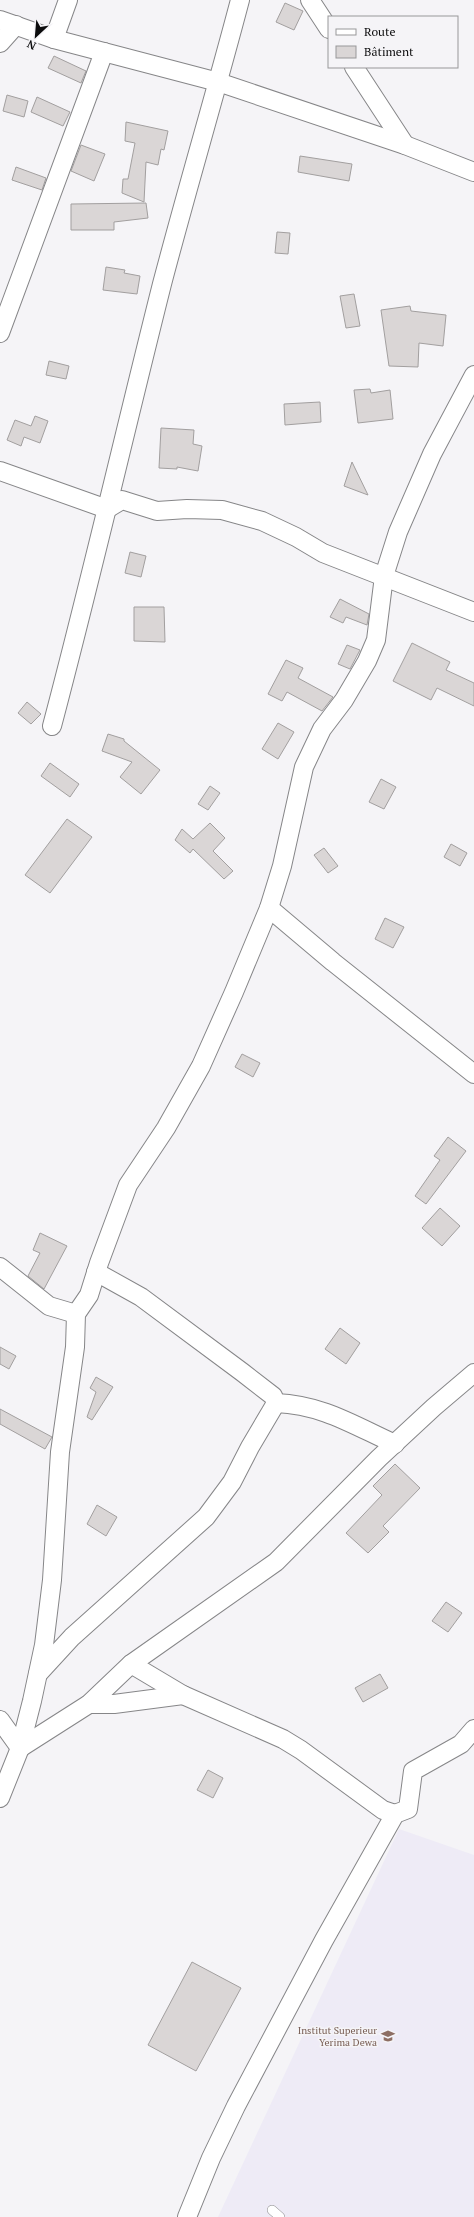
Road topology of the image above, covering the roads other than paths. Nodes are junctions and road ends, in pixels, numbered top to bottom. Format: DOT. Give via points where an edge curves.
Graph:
graph roads {
  1 [pos="68,0"];
  2 [pos="240,0"];
  3 [pos="310,0"];
  4 [pos="8,22"];
  5 [pos="328,27"];
  6 [pos="54,39"];
  7 [pos="0,43"];
  8 [pos="104,52"];
  9 [pos="355,68"];
  10 [pos="218,82"];
  11 [pos="405,144"];
  12 [pos="474,172"];
  13 [pos="0,333"];
  14 [pos="474,375"];
  15 [pos="0,471"];
  16 [pos="106,509"];
  17 [pos="384,576"];
  18 [pos="474,612"];
  19 [pos="52,726"];
  20 [pos="269,908"];
  21 [pos="474,1074"];
  22 [pos="0,1267"];
  23 [pos="96,1272"];
  24 [pos="76,1314"];
  25 [pos="474,1373"];
  26 [pos="276,1403"];
  27 [pos="395,1444"];
  28 [pos="132,1664"];
  29 [pos="38,1674"];
  30 [pos="183,1695"];
  31 [pos="89,1704"];
  32 [pos="0,1720"];
  33 [pos="474,1729"];
  34 [pos="20,1748"];
  35 [pos="0,1798"];
  36 [pos="395,1814"];
  37 [pos="272,2210"];
  38 [pos="187,2217"];
  39 [pos="280,2217"];
  1 -- 6 [label="street"];
  2 -- 10 [label="street"];
  3 -- 5 [label="street"];
  4 -- 6 [label="street"];
  4 -- 7 [label="street"];
  6 -- 8 [label="street"];
  8 -- 10 [label="street"];
  8 -- 13 [label="street"];
  9 -- 11 [label="street"];
  10 -- 11 [label="street"];
  10 -- 16 [label="street" via="184,200"];
  11 -- 12 [label="street"];
  14 -- 17 [label="street" via="419,483 398,532"];
  15 -- 16 [label="street"];
  16 -- 17 [label="street" via="122,500 157,511 222,510 262,521 296,537 323,554"];
  16 -- 19 [label="street" via="87,596"];
  17 -- 18 [label="street"];
  17 -- 20 [label="street" via="376,640 344,700 322,729 304,767 282,866"];
  20 -- 21 [label="street"];
  20 -- 23 [label="street" via="201,1066 166,1128 128,1185"];
  22 -- 24 [label="street" via="49,1306"];
  23 -- 24 [label="street" via="89,1295"];
  23 -- 26 [label="street" via="141,1297 273,1396"];
  24 -- 29 [label="street" via="75,1347 60,1452 52,1580"];
  25 -- 27 [label="street" via="434,1406"];
  26 -- 27 [label="street" via="297,1404 328,1412"];
  26 -- 29 [label="street" via="232,1482 206,1517 72,1637"];
  27 -- 28 [label="street" via="276,1562"];
  28 -- 30 [label="street"];
  28 -- 31 [label="street"];
  29 -- 34 [label="street"];
  30 -- 31 [label="street" via="114,1704"];
  30 -- 36 [label="street" via="302,1750 383,1810"];
  31 -- 34 [label="street"];
  32 -- 34 [label="street"];
  33 -- 36 [label="street" via="461,1744 413,1771 408,1809"];
  34 -- 35 [label="street"];
  36 -- 38 [label="street" via="324,1940 236,2106"];
  37 -- 39 [label="lane"];
}
